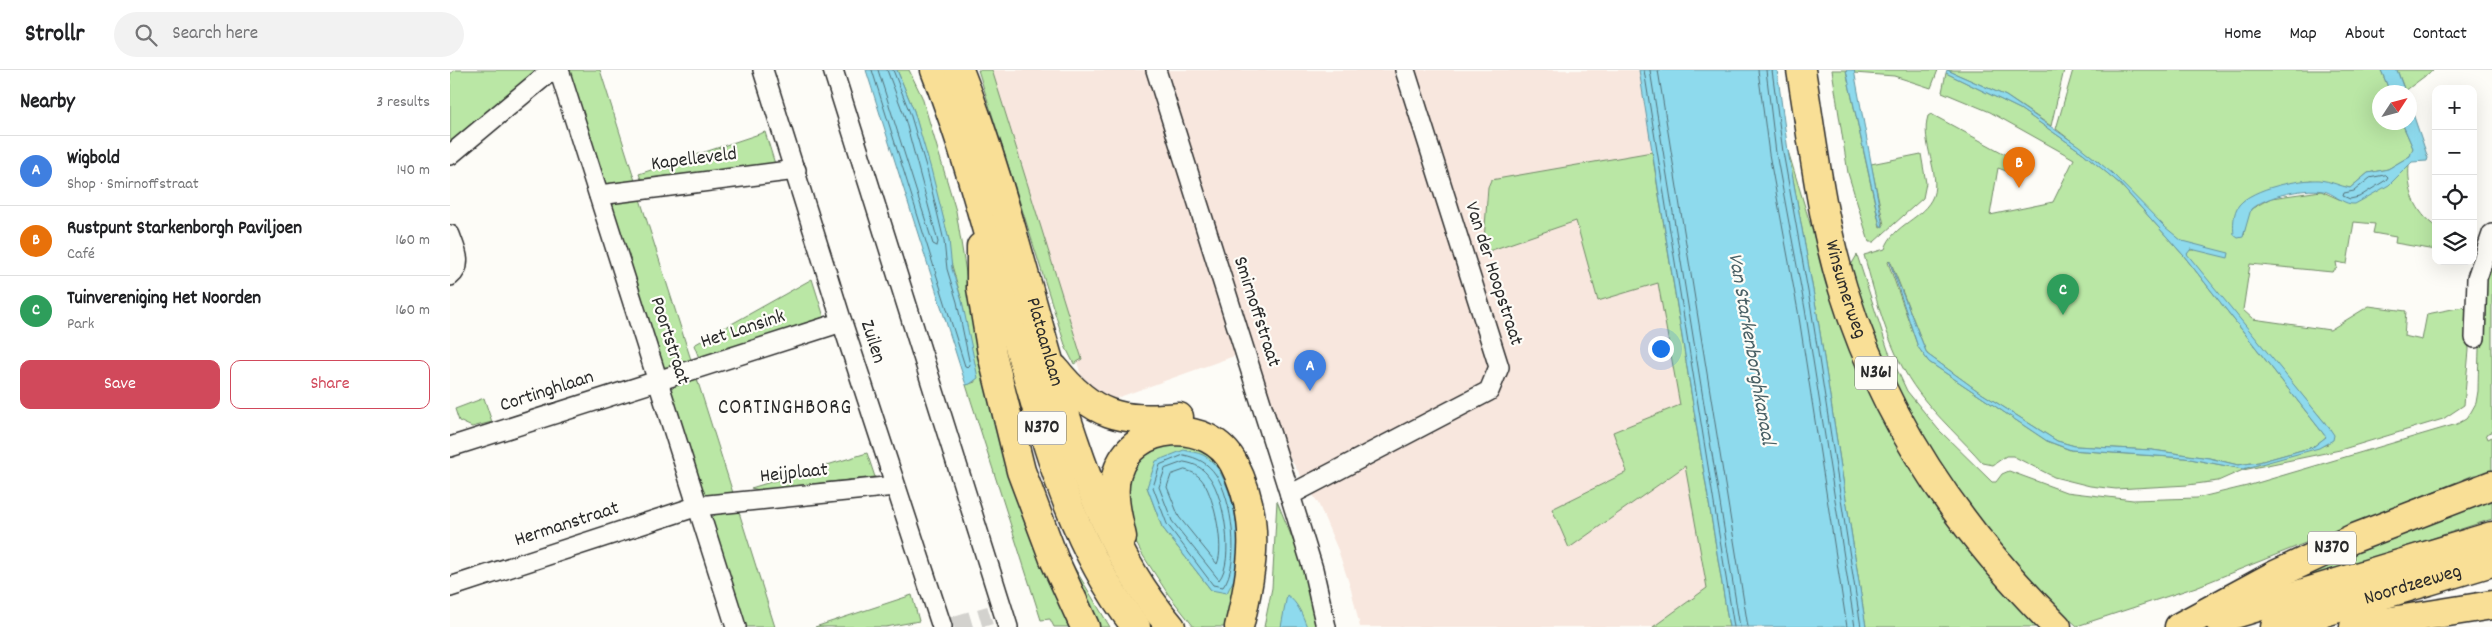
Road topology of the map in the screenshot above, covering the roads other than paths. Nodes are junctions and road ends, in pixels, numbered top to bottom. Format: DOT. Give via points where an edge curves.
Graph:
graph roads {
  1 [pos="552,70"];
  2 [pos="559,70"];
  3 [pos="763,70"];
  4 [pos="833,70"];
  5 [pos="935,70"];
  6 [pos="959,70"];
  7 [pos="1156,70"];
  8 [pos="1405,70"];
  9 [pos="1800,70"];
  10 [pos="450,155"];
  11 [pos="796,170"];
  12 [pos="599,195"];
  13 [pos="981,215"];
  14 [pos="2492,234"];
  15 [pos="450,235"];
  16 [pos="450,276"];
  17 [pos="842,322"];
  18 [pos="2475,338"];
  19 [pos="1050,362"];
  20 [pos="658,380"];
  21 [pos="450,447"];
  22 [pos="2492,485"];
  23 [pos="895,486"];
  24 [pos="1290,495"];
  25 [pos="698,506"];
  26 [pos="2492,536"];
  27 [pos="2492,562"];
  28 [pos="1127,566"];
  29 [pos="450,587"];
  30 [pos="2492,605"];
  31 [pos="1000,618"];
  32 [pos="736,627"];
  33 [pos="948,627"];
  34 [pos="1085,627"];
  35 [pos="1136,627"];
  36 [pos="1171,627"];
  37 [pos="1239,627"];
  38 [pos="1255,627"];
  39 [pos="1326,627"];
  40 [pos="2057,627"];
  41 [pos="2178,627"];
  42 [pos="2192,627"];
  43 [pos="2275,627"];
  44 [pos="2354,627"];
  1 -- 10 [label="street"];
  2 -- 12 [label="street, Poortstraat"];
  3 -- 11 [label="street, Zuilen"];
  4 -- 31 [label="street"];
  5 -- 13 [label="main road, Plataanlaan / N370"];
  6 -- 19 [label="main road, Plataanlaan / N370"];
  7 -- 24 [label="street, Smirnoffstraat"];
  8 -- 24 [label="street, Van der Hoopstraat" via="1499,367 1489,391"];
  9 -- 40 [label="main road, Winsumerweg / N361" via="1834,255 1843,290 1870,360 1905,434 1945,498 1994,562"];
  11 -- 12 [label="street, Kapelleveld"];
  11 -- 17 [label="street, Zuilen"];
  12 -- 20 [label="street, Poortstraat"];
  13 -- 34 [label="main road, N370" via="981,288 992,354 1021,471 1054,559"];
  13 -- 35 [label="main road, Plataanlaan / N370" via="1064,497 1099,572"];
  14 -- 18 [label="street" via="2477,278"];
  15 -- 16 [label="street" via="459,262"];
  17 -- 20 [label="street, Het Lansink"];
  17 -- 23 [label="street, Zuilen"];
  19 -- 28 [label="main road, Plataanlaan / N370" via="1086,477"];
  19 -- 38 [label="main road, N370" via="1070,388 1093,407 1121,418 1145,420 1188,416 1203,419 1226,432 1234,442 1249,463 1263,505 1267,544"];
  20 -- 21 [label="street, Cortinghlaan"];
  20 -- 25 [label="street, Poortstraat"];
  22 -- 41 [label="main road, N370" via="2352,539 2275,575"];
  23 -- 25 [label="street, Heijplaat"];
  23 -- 33 [label="street, Zuilen"];
  24 -- 39 [label="street, Smirnoffstraat" via="1313,569"];
  25 -- 29 [label="street, Hermanstraat"];
  25 -- 32 [label="street, Poortstraat"];
  26 -- 42 [label="main road, Noordzeeweg / N370"];
  27 -- 43 [label="main road, Noordzeeweg"];
  28 -- 36 [label="main road, Plataanlaan / N370"];
  28 -- 37 [label="main road, N370" via="1116,504 1116,474 1124,457 1144,440 1169,430 1194,432 1216,442 1233,463 1244,488 1251,522 1253,559"];
  30 -- 44 [label="main road"];
}
